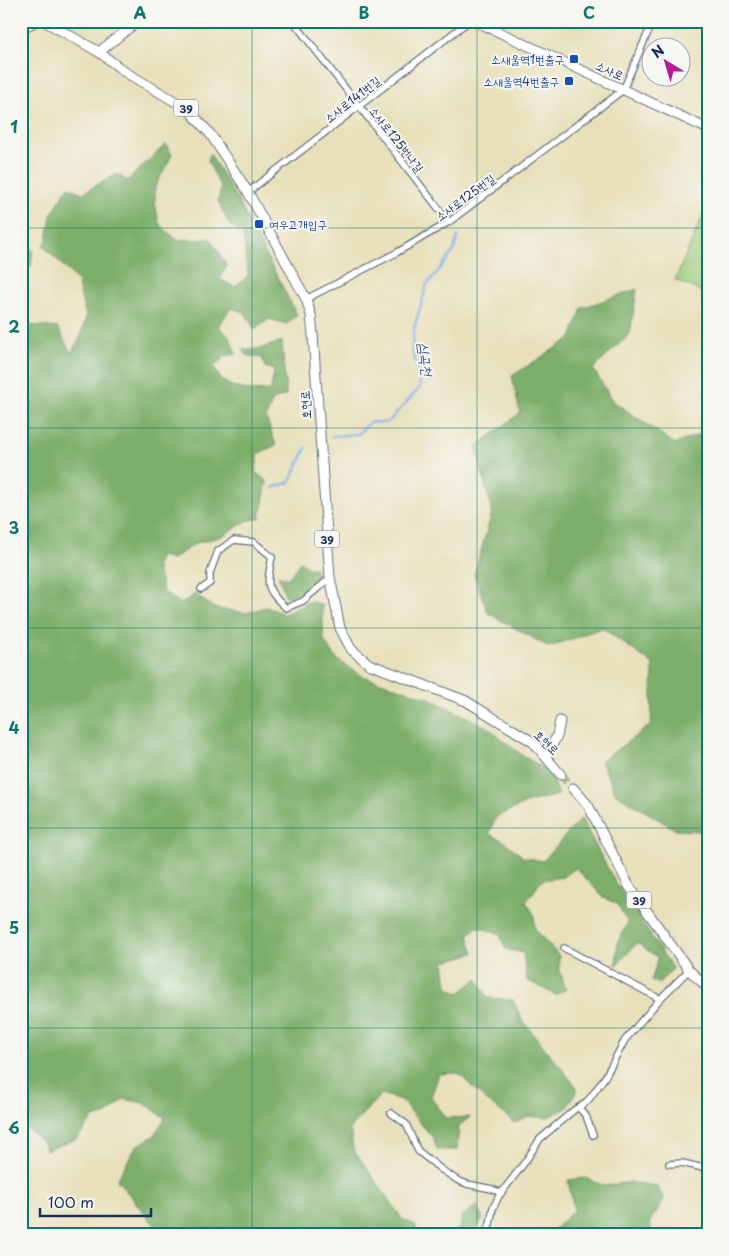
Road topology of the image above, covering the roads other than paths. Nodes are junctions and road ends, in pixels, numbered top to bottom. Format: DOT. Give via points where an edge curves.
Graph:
graph roads {
  1 [pos="39,21"];
  2 [pos="44,21"];
  3 [pos="138,21"];
  4 [pos="293,21"];
  5 [pos="469,21"];
  6 [pos="476,21"];
  7 [pos="653,21"];
  8 [pos="21,31"];
  9 [pos="99,52"];
  10 [pos="623,90"];
  11 [pos="359,107"];
  12 [pos="708,129"];
  13 [pos="248,192"];
  14 [pos="449,222"];
  15 [pos="306,299"];
  16 [pos="330,578"];
  17 [pos="201,589"];
  18 [pos="560,721"];
  19 [pos="546,756"];
  20 [pos="562,775"];
  21 [pos="573,788"];
  22 [pos="564,948"];
  23 [pos="689,970"];
  24 [pos="708,988"];
  25 [pos="660,999"];
  26 [pos="579,1108"];
  27 [pos="390,1113"];
  28 [pos="593,1135"];
  29 [pos="669,1164"];
  30 [pos="708,1170"];
  31 [pos="500,1193"];
  32 [pos="485,1235"];
  1 -- 8 [label="street"];
  2 -- 9 [label="main road, 호현로 / 39"];
  3 -- 9 [label="main road"];
  4 -- 11 [label="street, 소사로125번나길"];
  5 -- 11 [label="street, 소사로141번길"];
  6 -- 10 [label="main road, 소사로"];
  7 -- 10 [label="street"];
  9 -- 13 [label="main road, 호현로 / 39" via="125,72 188,109 212,134"];
  10 -- 12 [label="main road, 소사로"];
  10 -- 14 [label="street, 소사로125번길"];
  11 -- 13 [label="street, 소사로141번길"];
  11 -- 14 [label="street, 소사로125번나길"];
  13 -- 15 [label="main road, 호현로 / 39"];
  14 -- 15 [label="street, 소사로125번길"];
  15 -- 16 [label="main road, 호현로 / 39" via="313,335"];
  16 -- 17 [label="street" via="303,602 286,608 272,595 268,581 272,557 254,542 234,540 218,551 210,583"];
  16 -- 19 [label="main road, 호현로 / 39" via="340,628 351,649 369,664 466,701 533,742"];
  18 -- 19 [label="main road" via="557,736"];
  19 -- 20 [label="main road, 호현로 / 39"];
  21 -- 23 [label="main road, 39" via="588,805 628,886"];
  22 -- 25 [label="street"];
  23 -- 24 [label="main road, 39"];
  23 -- 25 [label="street"];
  25 -- 26 [label="street" via="625,1040 605,1077"];
  26 -- 28 [label="street" via="586,1116"];
  26 -- 31 [label="street" via="542,1136"];
  27 -- 31 [label="street" via="406,1124 418,1151 442,1170 467,1184"];
  29 -- 30 [label="street" via="682,1163"];
  31 -- 32 [label="street"];
}
